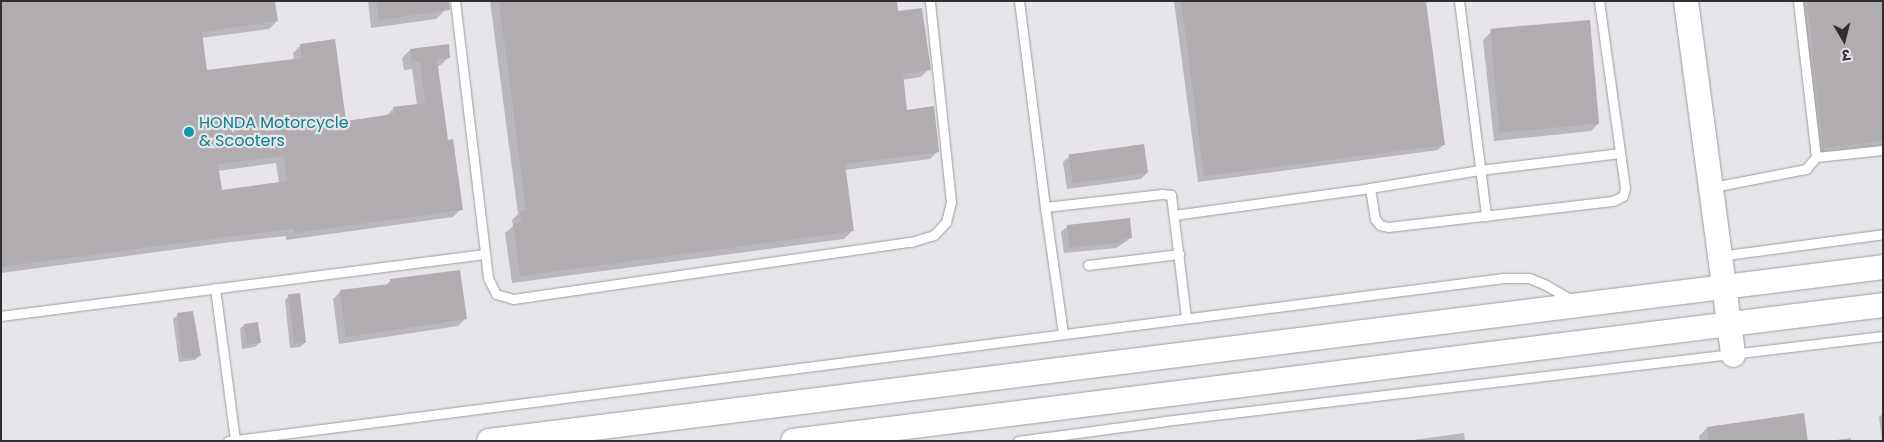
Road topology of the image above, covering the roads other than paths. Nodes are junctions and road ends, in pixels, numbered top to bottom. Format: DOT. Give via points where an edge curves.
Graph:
graph roads {
  1 [pos="455,1"];
  2 [pos="930,1"];
  3 [pos="1019,1"];
  4 [pos="1460,1"];
  5 [pos="1599,1"];
  6 [pos="1686,1"];
  7 [pos="1798,1"];
  8 [pos="1883,150"];
  9 [pos="1620,153"];
  10 [pos="1816,157"];
  11 [pos="1480,170"];
  12 [pos="1370,188"];
  13 [pos="1710,188"];
  14 [pos="1044,207"];
  15 [pos="1174,215"];
  16 [pos="1486,216"];
  17 [pos="1883,234"];
  18 [pos="484,254"];
  19 [pos="1179,254"];
  20 [pos="1719,256"];
  21 [pos="1088,265"];
  22 [pos="1883,267"];
  23 [pos="1723,287"];
  24 [pos="215,288"];
  25 [pos="1580,305"];
  26 [pos="1883,305"];
  27 [pos="1,316"];
  28 [pos="1186,318"];
  29 [pos="1728,324"];
  30 [pos="1063,334"];
  31 [pos="1883,336"];
  32 [pos="1733,355"];
  33 [pos="231,440"];
  34 [pos="489,441"];
  35 [pos="793,441"];
  36 [pos="1018,441"];
  1 -- 18 [label="lane"];
  2 -- 18 [label="lane" via="951,202 946,222 934,235 911,242 513,299 496,294 491,288"];
  3 -- 14 [label="lane"];
  4 -- 11 [label="lane"];
  5 -- 9 [label="lane"];
  6 -- 13 [label="street"];
  7 -- 10 [label="lane"];
  8 -- 10 [label="lane"];
  9 -- 11 [label="lane"];
  9 -- 16 [label="lane" via="1625,188 1623,196 1614,201"];
  10 -- 13 [label="lane" via="1806,170"];
  11 -- 12 [label="lane"];
  11 -- 16 [label="lane"];
  12 -- 15 [label="lane"];
  12 -- 16 [label="lane" via="1375,219 1388,227"];
  13 -- 20 [label="street"];
  14 -- 15 [label="lane" via="1162,194 1171,195"];
  14 -- 30 [label="lane"];
  15 -- 19 [label="lane"];
  17 -- 20 [label="lane"];
  18 -- 24 [label="lane"];
  19 -- 21 [label="lane"];
  19 -- 28 [label="lane"];
  20 -- 23 [label="street"];
  22 -- 23 [label="street"];
  23 -- 25 [label="street"];
  23 -- 29 [label="street"];
  24 -- 27 [label="lane"];
  24 -- 33 [label="lane"];
  25 -- 28 [label="lane" via="1529,278 1504,278"];
  25 -- 34 [label="street"];
  26 -- 29 [label="street"];
  28 -- 30 [label="lane"];
  29 -- 32 [label="street"];
  29 -- 35 [label="street"];
  30 -- 33 [label="lane"];
  31 -- 32 [label="lane"];
  32 -- 36 [label="lane"];
}
